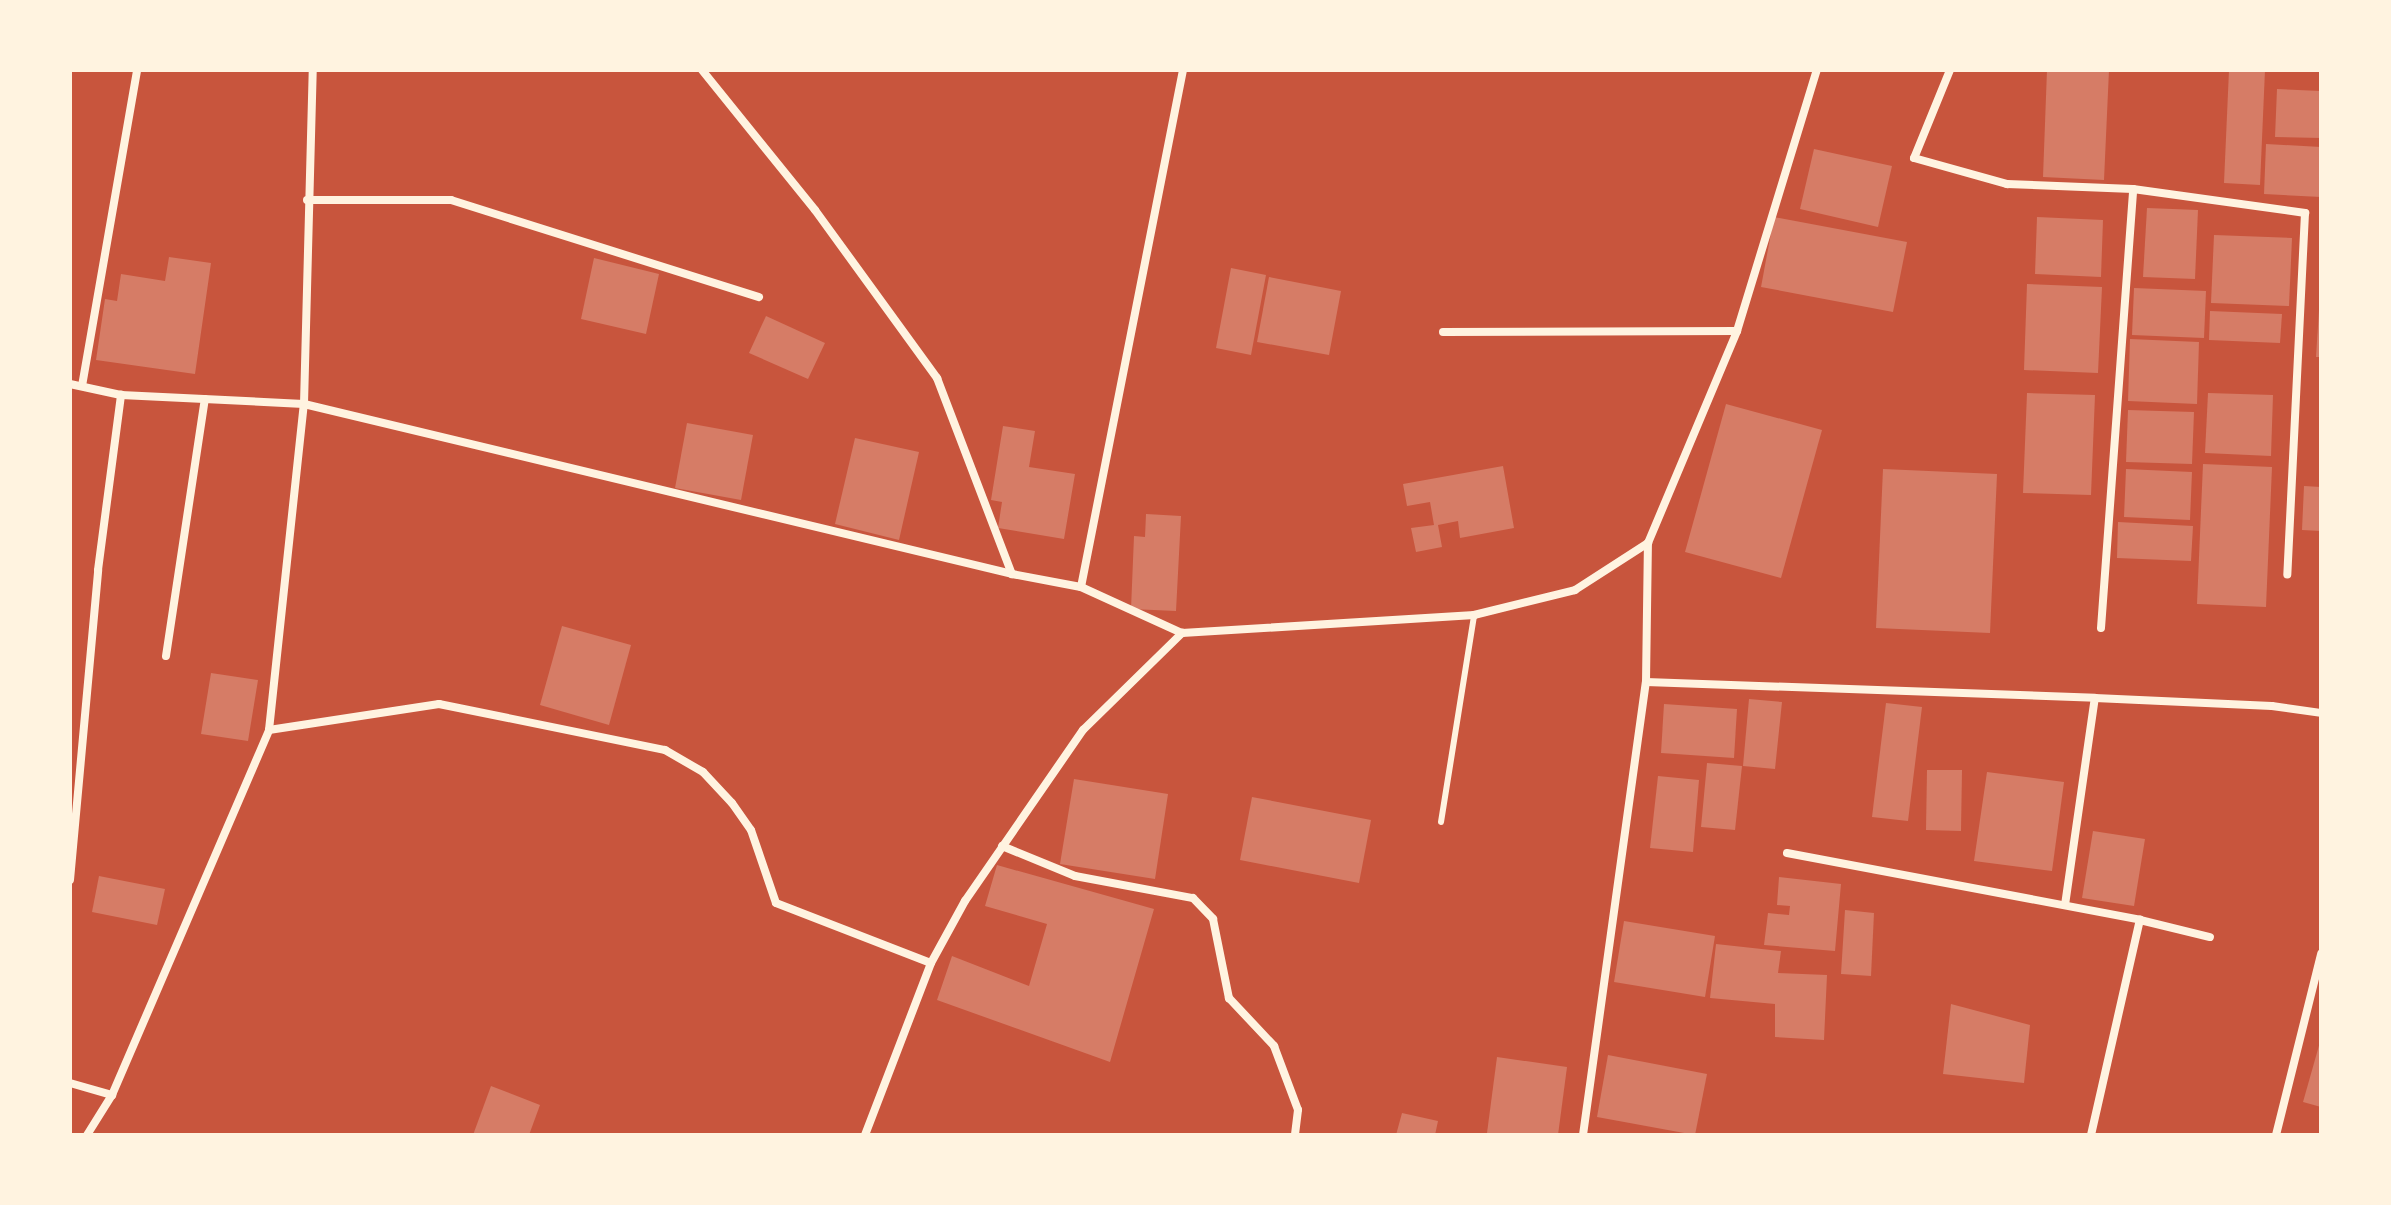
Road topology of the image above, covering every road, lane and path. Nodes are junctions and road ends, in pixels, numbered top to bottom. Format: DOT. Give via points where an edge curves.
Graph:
graph roads {
  1 [pos="137,70"];
  2 [pos="313,70"];
  3 [pos="702,70"];
  4 [pos="1183,70"];
  5 [pos="1817,70"];
  6 [pos="1950,70"];
  7 [pos="2133,189"];
  8 [pos="307,200"];
  9 [pos="759,297"];
  10 [pos="1737,331"];
  11 [pos="1443,332"];
  12 [pos="70,384"];
  13 [pos="82,386"];
  14 [pos="121,395"];
  15 [pos="205,399"];
  16 [pos="304,404"];
  17 [pos="1648,543"];
  18 [pos="1012,574"];
  19 [pos="2287,575"];
  20 [pos="1081,587"];
  21 [pos="1474,615"];
  22 [pos="2101,628"];
  23 [pos="1182,633"];
  24 [pos="166,656"];
  25 [pos="1646,682"];
  26 [pos="2095,698"];
  27 [pos="2321,713"];
  28 [pos="269,730"];
  29 [pos="1441,822"];
  30 [pos="1002,846"];
  31 [pos="1787,853"];
  32 [pos="70,880"];
  33 [pos="2065,905"];
  34 [pos="2140,920"];
  35 [pos="2210,937"];
  36 [pos="2321,954"];
  37 [pos="931,963"];
  38 [pos="70,1083"];
  39 [pos="112,1095"];
  40 [pos="1586,1134"];
  41 [pos="87,1135"];
  42 [pos="865,1135"];
  43 [pos="1295,1135"];
  44 [pos="2091,1135"];
  45 [pos="2276,1135"];
  1 -- 13 [label="street"];
  2 -- 8 [label="street"];
  3 -- 18 [label="street" via="815,210 937,378"];
  4 -- 20 [label="street"];
  5 -- 10 [label="street"];
  6 -- 7 [label="street" via="1914,158 2007,184"];
  7 -- 19 [label="street" via="2305,213"];
  7 -- 22 [label="street"];
  8 -- 9 [label="street" via="451,200"];
  8 -- 16 [label="street"];
  10 -- 11 [label="street"];
  10 -- 17 [label="street"];
  12 -- 13 [label="street"];
  13 -- 14 [label="street"];
  14 -- 15 [label="street"];
  14 -- 32 [label="street" via="98,570"];
  15 -- 16 [label="street"];
  15 -- 24 [label="street"];
  16 -- 18 [label="street"];
  16 -- 28 [label="street"];
  17 -- 21 [label="street" via="1575,590"];
  17 -- 25 [label="street"];
  18 -- 20 [label="street"];
  20 -- 23 [label="street"];
  21 -- 23 [label="street"];
  21 -- 29 [label="lane"];
  23 -- 30 [label="street" via="1083,730"];
  25 -- 26 [label="street"];
  25 -- 40 [label="street"];
  26 -- 27 [label="street"];
  26 -- 33 [label="street"];
  28 -- 37 [label="street" via="439,704 665,750 703,772 738,812 751,830 776,903"];
  28 -- 39 [label="street"];
  30 -- 37 [label="street"];
  30 -- 43 [label="street" via="1075,876 1193,898 1213,919 1229,998 1274,1046 1298,1110"];
  31 -- 33 [label="street"];
  33 -- 34 [label="street"];
  34 -- 35 [label="street"];
  34 -- 44 [label="street"];
  36 -- 45 [label="street"];
  37 -- 42 [label="street"];
  38 -- 39 [label="street"];
  39 -- 41 [label="street"];
}
